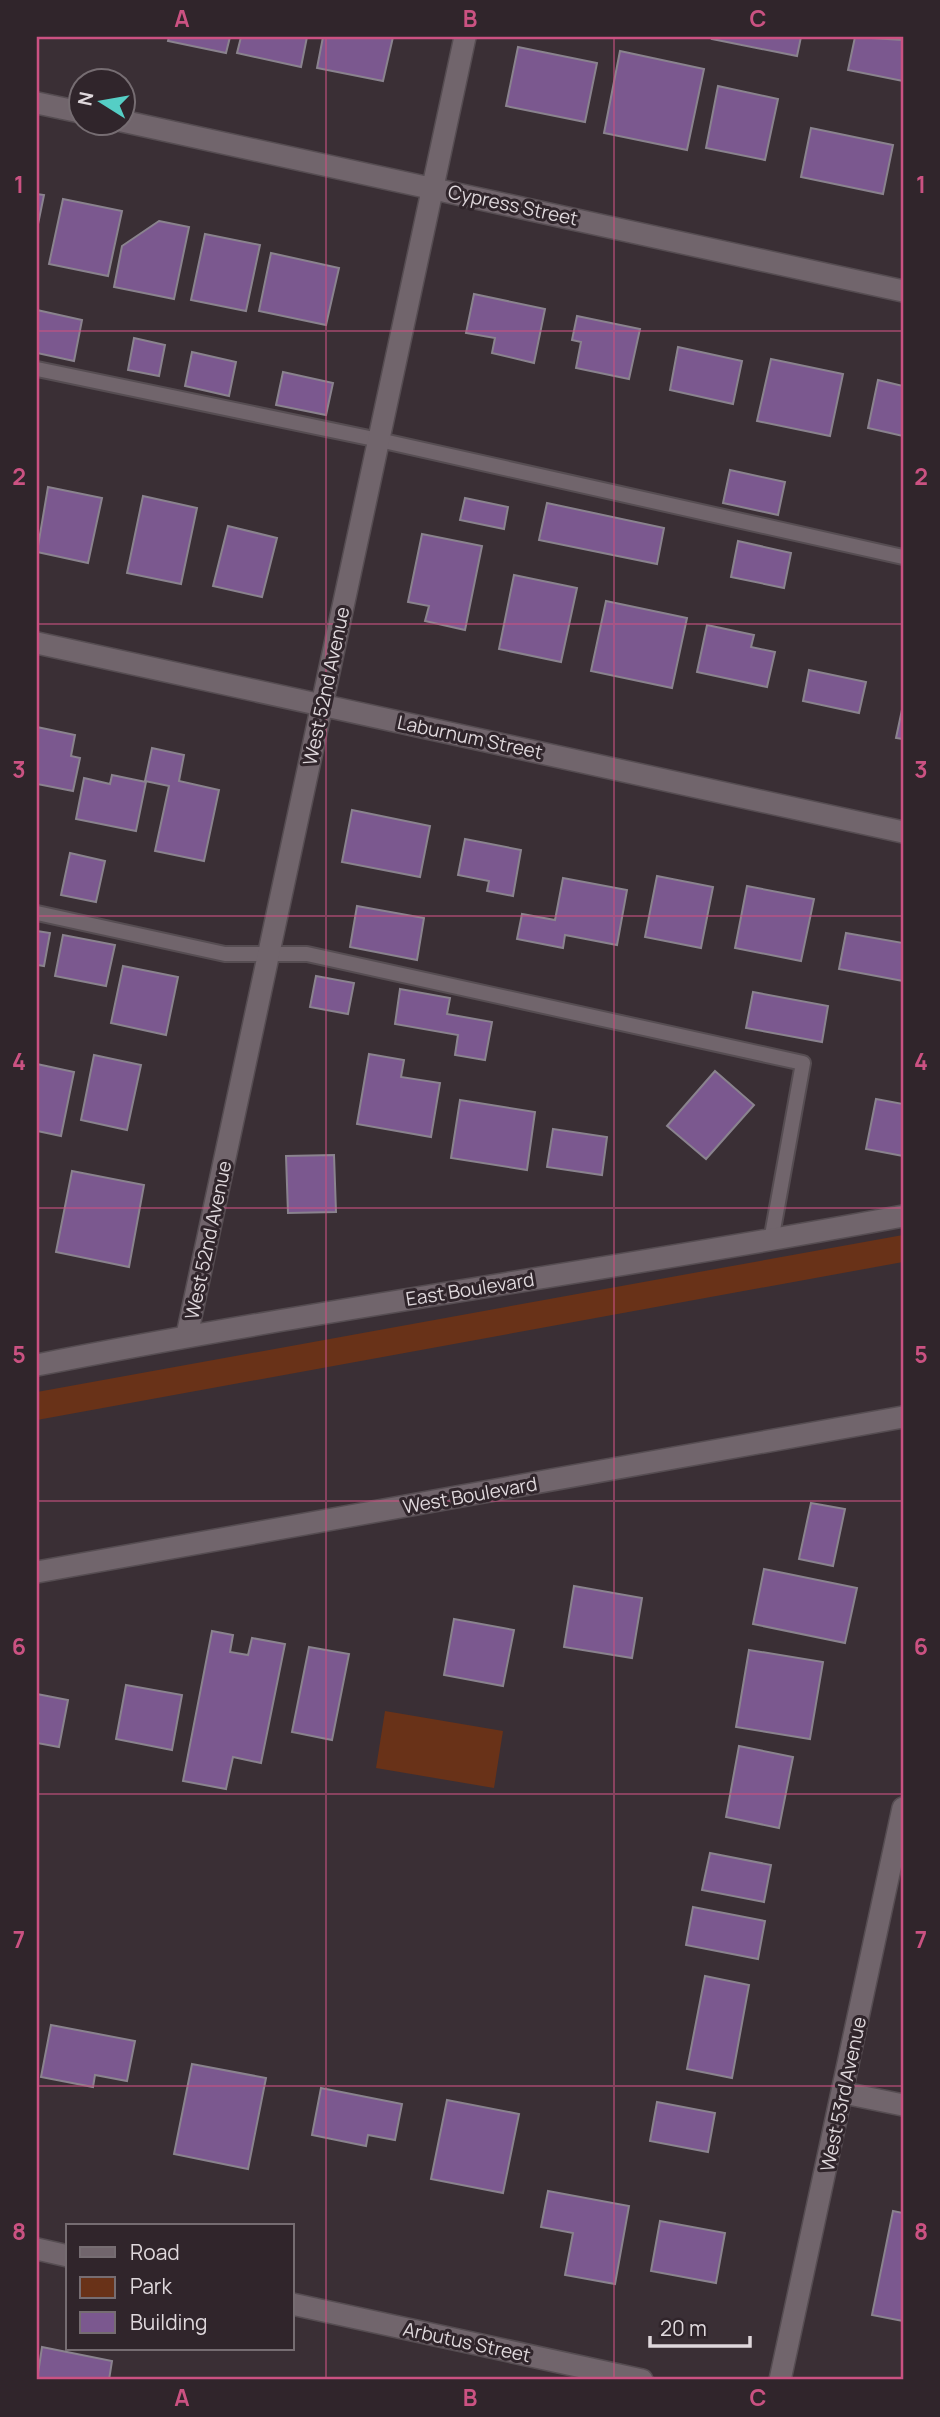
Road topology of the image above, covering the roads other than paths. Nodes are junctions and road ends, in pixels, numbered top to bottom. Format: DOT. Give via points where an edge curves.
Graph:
graph roads {
  1 [pos="465,37"];
  2 [pos="37,103"];
  3 [pos="66,109"];
  4 [pos="136,124"];
  5 [pos="433,188"];
  6 [pos="903,291"];
  7 [pos="37,369"];
  8 [pos="379,440"];
  9 [pos="903,557"];
  10 [pos="37,643"];
  11 [pos="323,704"];
  12 [pos="903,832"];
  13 [pos="37,913"];
  14 [pos="270,954"];
  15 [pos="903,1216"];
  16 [pos="771,1241"];
  17 [pos="187,1335"];
  18 [pos="37,1365"];
  19 [pos="903,1417"];
  20 [pos="37,1572"];
  21 [pos="903,1808"];
  22 [pos="844,2093"];
  23 [pos="903,2105"];
  24 [pos="37,2249"];
  25 [pos="66,2256"];
  26 [pos="294,2304"];
  27 [pos="642,2380"];
  28 [pos="780,2380"];
  1 -- 5 [label="street, West 52nd Avenue"];
  2 -- 3 [label="street"];
  4 -- 5 [label="street, Cypress Street"];
  5 -- 6 [label="street, Cypress Street"];
  5 -- 8 [label="street, West 52nd Avenue"];
  7 -- 8 [label="lane"];
  8 -- 9 [label="lane"];
  8 -- 11 [label="street, West 52nd Avenue"];
  10 -- 11 [label="street, Laburnum Street"];
  11 -- 12 [label="street, Laburnum Street"];
  11 -- 14 [label="street, West 52nd Avenue"];
  13 -- 14 [label="lane" via="225,954"];
  14 -- 16 [label="lane" via="307,954 803,1063"];
  14 -- 17 [label="street, West 52nd Avenue"];
  15 -- 16 [label="street, East Boulevard"];
  16 -- 17 [label="street, East Boulevard"];
  17 -- 18 [label="street, East Boulevard"];
  19 -- 20 [label="street, West Boulevard"];
  21 -- 22 [label="street, West 53rd Avenue"];
  22 -- 23 [label="street"];
  22 -- 28 [label="street, West 53rd Avenue"];
  24 -- 25 [label="street"];
  26 -- 27 [label="street, Arbutus Street"];
}
